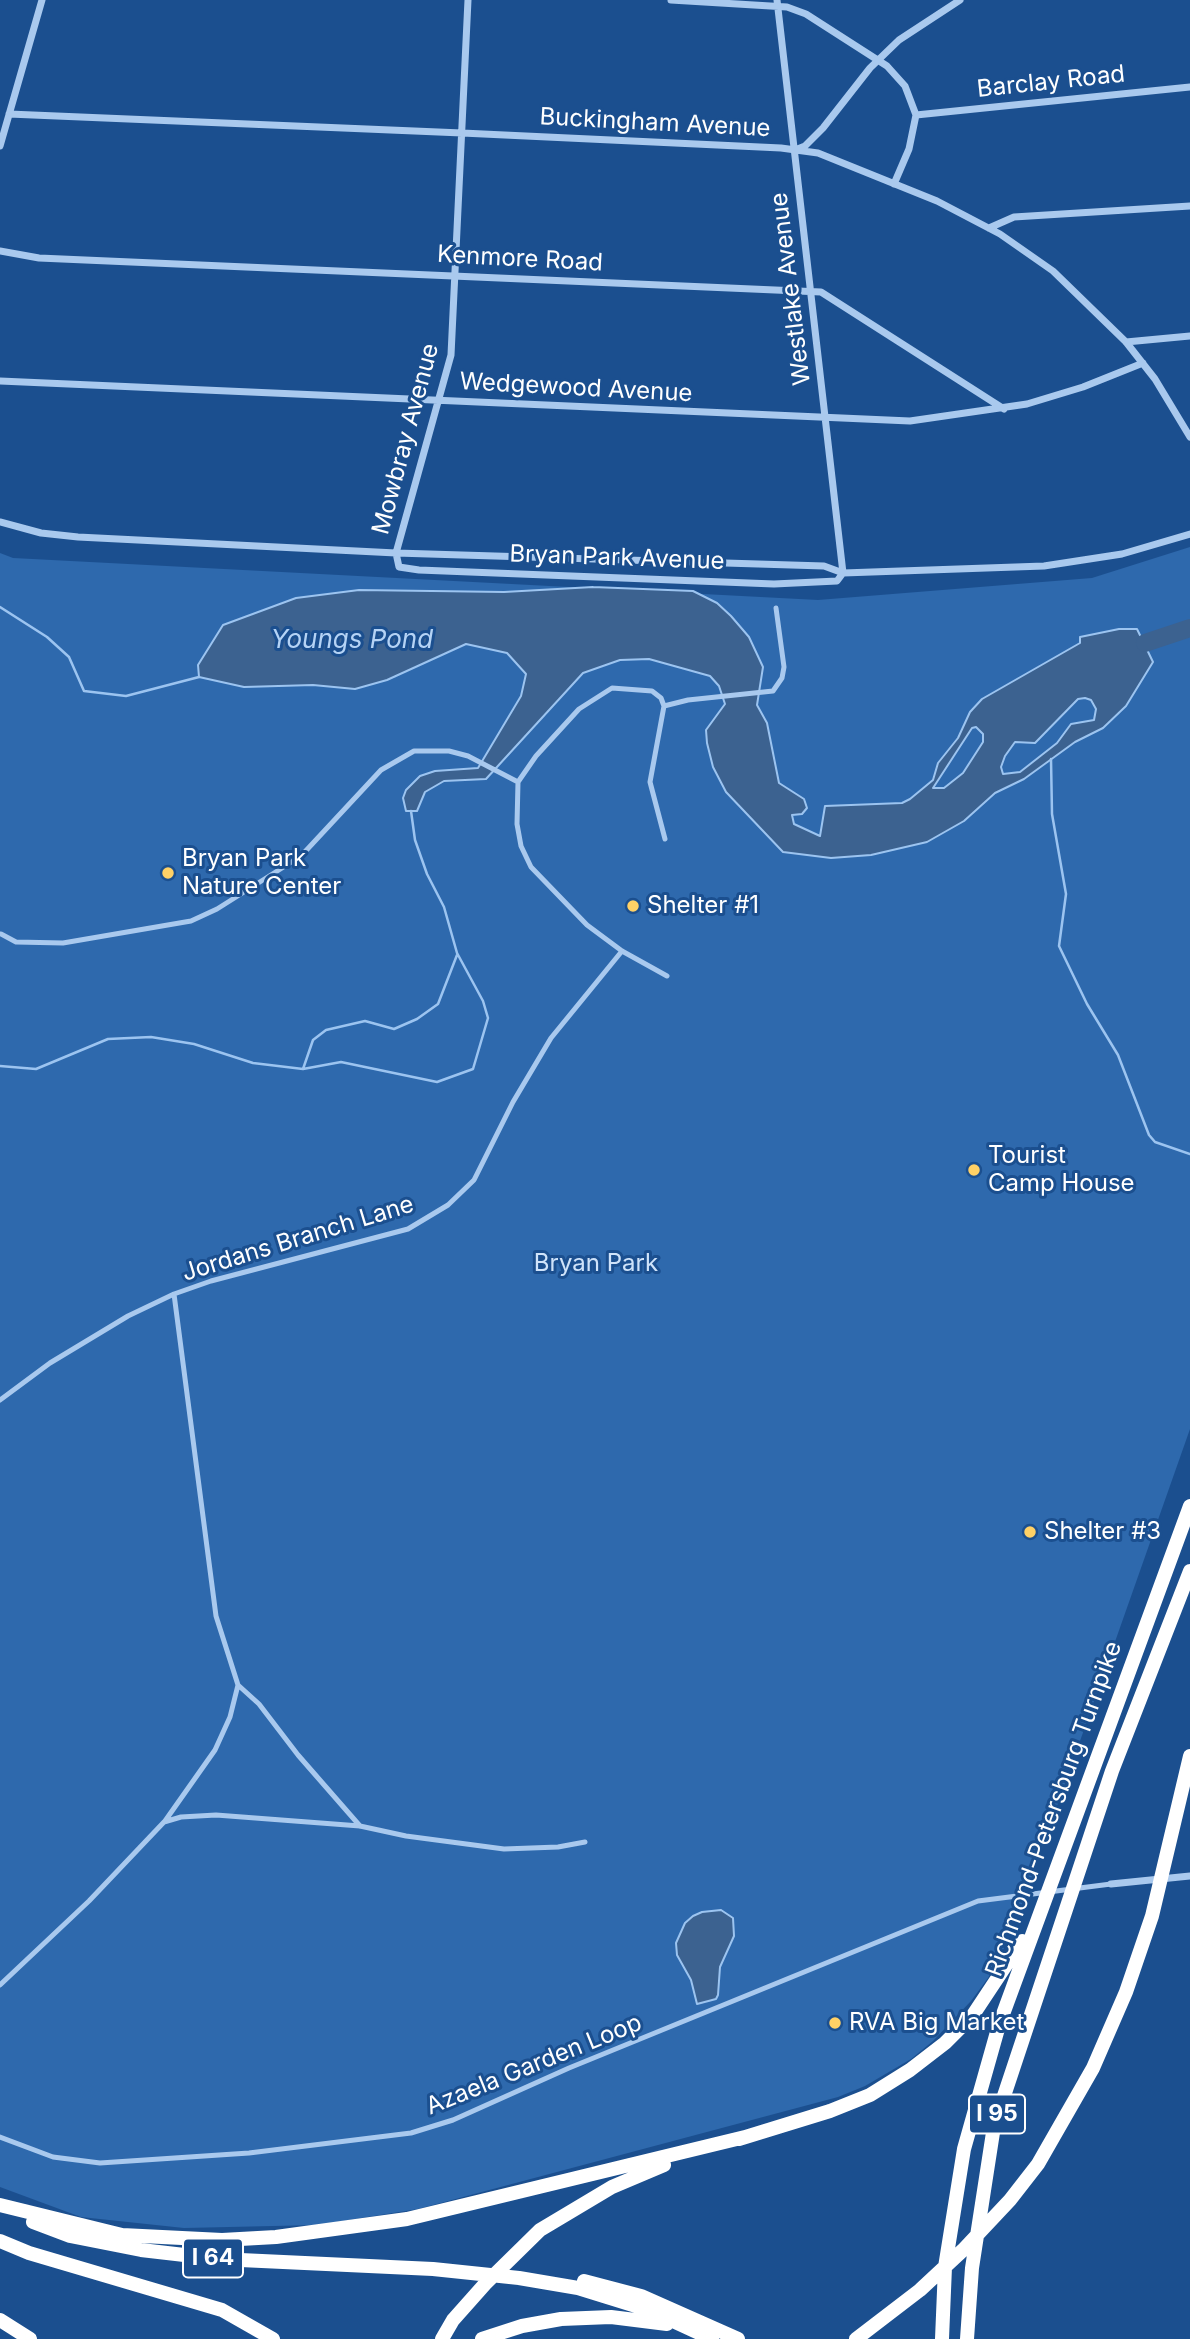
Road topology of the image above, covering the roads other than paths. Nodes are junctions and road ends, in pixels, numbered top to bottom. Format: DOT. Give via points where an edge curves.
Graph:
graph roads {
  1 [pos="42,0"];
  2 [pos="468,0"];
  3 [pos="671,0"];
  4 [pos="960,0"];
  5 [pos="777,3"];
  6 [pos="878,60"];
  7 [pos="1190,87"];
  8 [pos="9,114"];
  9 [pos="916,115"];
  10 [pos="462,133"];
  11 [pos="0,146"];
  12 [pos="794,150"];
  13 [pos="894,184"];
  14 [pos="1190,205"];
  15 [pos="989,228"];
  16 [pos="0,251"];
  17 [pos="456,275"];
  18 [pos="811,291"];
  19 [pos="1190,336"];
  20 [pos="1126,342"];
  21 [pos="1143,363"];
  22 [pos="0,381"];
  23 [pos="440,400"];
  24 [pos="1004,409"];
  25 [pos="825,419"];
  26 [pos="1190,437"];
  27 [pos="0,522"];
  28 [pos="1190,534"];
  29 [pos="396,553"];
  30 [pos="843,573"];
  31 [pos="776,608"];
  32 [pos="664,706"];
  33 [pos="518,782"];
  34 [pos="665,839"];
  35 [pos="1,934"];
  36 [pos="622,951"];
  37 [pos="667,976"];
  38 [pos="174,1294"];
  39 [pos="0,1400"];
  40 [pos="1190,1506"];
  41 [pos="1190,1571"];
  42 [pos="238,1685"];
  43 [pos="1190,1756"];
  44 [pos="164,1822"];
  45 [pos="360,1826"];
  46 [pos="585,1842"];
  47 [pos="1190,1876"];
  48 [pos="1111,1884"];
  49 [pos="1039,1913"];
  50 [pos="0,1985"];
  51 [pos="0,2137"];
  52 [pos="745,2137"];
  53 [pos="0,2206"];
  54 [pos="0,2241"];
  55 [pos="523,2274"];
  56 [pos="0,2320"];
  57 [pos="706,2335"];
  58 [pos="30,2339"];
  59 [pos="273,2339"];
  60 [pos="442,2339"];
  61 [pos="482,2339"];
  62 [pos="738,2339"];
  63 [pos="854,2339"];
  64 [pos="942,2339"];
  65 [pos="967,2339"];
  1 -- 8 [label="street"];
  2 -- 10 [label="street, Mowbray Avenue"];
  3 -- 5 [label="street"];
  4 -- 6 [label="street" via="920,23"];
  5 -- 6 [label="street" via="806,14"];
  5 -- 12 [label="street, Westlake Avenue"];
  6 -- 9 [label="street" via="905,86"];
  6 -- 12 [label="street" via="823,128"];
  7 -- 9 [label="street, Barclay Road"];
  8 -- 10 [label="street, Buckingham Avenue"];
  8 -- 11 [label="street"];
  9 -- 13 [label="street" via="909,149"];
  10 -- 12 [label="street, Buckingham Avenue"];
  10 -- 17 [label="street, Mowbray Avenue"];
  12 -- 13 [label="street, Buckingham Avenue" via="818,153"];
  12 -- 18 [label="street, Westlake Avenue"];
  13 -- 15 [label="street, Buckingham Avenue"];
  14 -- 15 [label="street" via="1014,217"];
  15 -- 20 [label="street, Buckingham Avenue" via="1053,271"];
  16 -- 17 [label="street, Kenmore Road" via="40,258"];
  17 -- 18 [label="street, Kenmore Road"];
  17 -- 23 [label="street, Mowbray Avenue" via="451,355"];
  18 -- 24 [label="street, Kenmore Road" via="831,297"];
  18 -- 25 [label="street, Westlake Avenue"];
  19 -- 20 [label="street"];
  20 -- 21 [label="street, Buckingham Avenue"];
  21 -- 24 [label="street, Wedgewood Avenue" via="1083,387"];
  21 -- 26 [label="street, Buckingham Avenue"];
  22 -- 23 [label="street, Wedgewood Avenue"];
  23 -- 25 [label="street, Wedgewood Avenue"];
  23 -- 29 [label="street, Mowbray Avenue"];
  24 -- 25 [label="street, Wedgewood Avenue" via="910,421"];
  25 -- 30 [label="street, Westlake Avenue"];
  27 -- 29 [label="street, Bryan Park Avenue" via="78,537"];
  28 -- 30 [label="street, Bryan Park Avenue" via="1122,554 1044,566"];
  29 -- 30 [label="street, Bryan Park Avenue" via="824,565"];
  29 -- 30 [label="street, Bryan Park Avenue" via="399,567 419,570 774,584 837,582"];
  31 -- 32 [label="street" via="784,667 773,691"];
  32 -- 33 [label="street" via="661,698 643,688 612,688 599,694 579,709"];
  32 -- 34 [label="street" via="650,782"];
  33 -- 35 [label="street" via="478,760 449,751 422,750 393,760 301,856 191,922 63,943 16,942"];
  33 -- 36 [label="street" via="517,824 531,867 587,925"];
  36 -- 37 [label="street"];
  36 -- 38 [label="street, Jordans Branch Lane" via="551,1038 474,1180 448,1205 408,1229"];
  38 -- 39 [label="street, Jordans Branch Lane" via="50,1363"];
  38 -- 42 [label="street" via="216,1616"];
  40 -- 49 [label="highway, Richmond-Petersburg Turnpike / I 95"];
  41 -- 65 [label="highway, Richmond-Petersburg Turnpike / I 95" via="1111,1771 994,2126 972,2269"];
  42 -- 44 [label="street" via="215,1750"];
  42 -- 45 [label="street"];
  43 -- 63 [label="highway" via="1153,1916 1126,1992 1093,2068 1038,2164 964,2250"];
  44 -- 45 [label="street" via="216,1815"];
  44 -- 50 [label="street"];
  45 -- 46 [label="street" via="504,1849"];
  47 -- 48 [label="street"];
  48 -- 51 [label="street, Azaela Garden Loop" via="978,1901 453,2120 411,2133 100,2163 53,2157"];
  49 -- 52 [label="highway" via="973,2015 919,2063 870,2095"];
  49 -- 64 [label="highway, Richmond-Petersburg Turnpike / I 95" via="999,2025 964,2148 946,2267"];
  52 -- 53 [label="highway" via="407,2219 276,2237 222,2240 122,2235"];
  52 -- 60 [label="highway" via="646,2171 574,2207 540,2230 485,2284"];
  53 -- 55 [label="highway, I 64" via="70,2236 141,2250 219,2259"];
  54 -- 59 [label="highway" via="222,2310"];
  55 -- 57 [label="highway, I 64" via="649,2310"];
  55 -- 62 [label="highway" via="579,2279 641,2296"];
  56 -- 58 [label="highway"];
  57 -- 61 [label="highway" via="611,2316 561,2319"];
}
